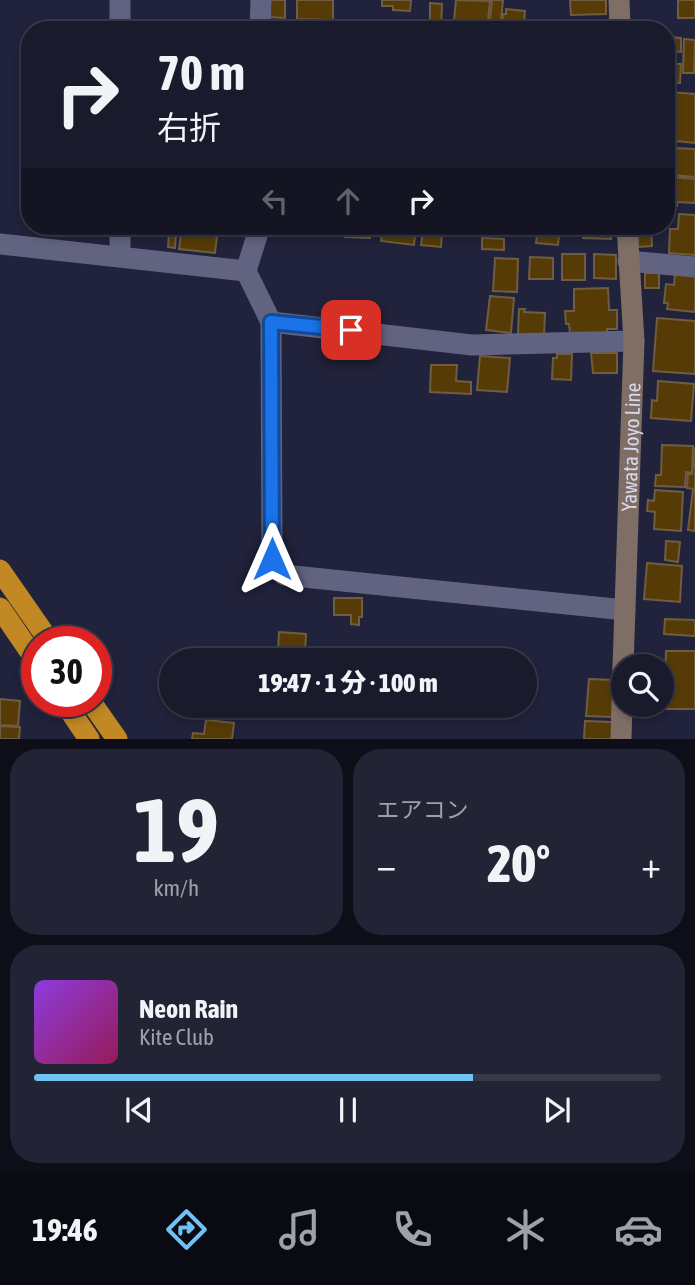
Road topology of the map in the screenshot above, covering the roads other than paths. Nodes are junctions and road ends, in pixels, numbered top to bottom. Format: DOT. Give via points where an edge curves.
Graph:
graph roads {
  1 [pos="120,0"];
  2 [pos="261,0"];
  3 [pos="619,0"];
  4 [pos="120,21"];
  5 [pos="260,21"];
  6 [pos="620,21"];
  7 [pos="120,235"];
  8 [pos="257,235"];
  9 [pos="627,235"];
  10 [pos="0,244"];
  11 [pos="120,256"];
  12 [pos="628,261"];
  13 [pos="695,267"];
  14 [pos="246,271"];
  15 [pos="271,322"];
  16 [pos="634,341"];
  17 [pos="0,570"];
  18 [pos="0,608"];
  19 [pos="625,610"];
  20 [pos="39,626"];
  21 [pos="21,639"];
  22 [pos="623,654"];
  23 [pos="74,717"];
  24 [pos="102,717"];
  25 [pos="622,717"];
  26 [pos="89,739"];
  27 [pos="117,739"];
  28 [pos="621,739"];
  1 -- 4 [label="street"];
  2 -- 5 [label="street"];
  3 -- 6 [label="main road"];
  7 -- 11 [label="street"];
  8 -- 14 [label="street"];
  9 -- 12 [label="main road, Yawata Joyo Line"];
  10 -- 11 [label="street"];
  11 -- 14 [label="street"];
  12 -- 13 [label="street"];
  12 -- 16 [label="main road, Yawata Joyo Line"];
  14 -- 15 [label="street"];
  15 -- 16 [label="street" via="472,345"];
  15 -- 19 [label="street" via="272,559 284,575"];
  16 -- 19 [label="main road, Yawata Joyo Line"];
  17 -- 20 [label="highway"];
  18 -- 21 [label="highway"];
  19 -- 22 [label="main road, Yawata Joyo Line"];
  23 -- 26 [label="highway"];
  24 -- 27 [label="highway"];
  25 -- 28 [label="main road, Yawata Joyo Line"];
}
